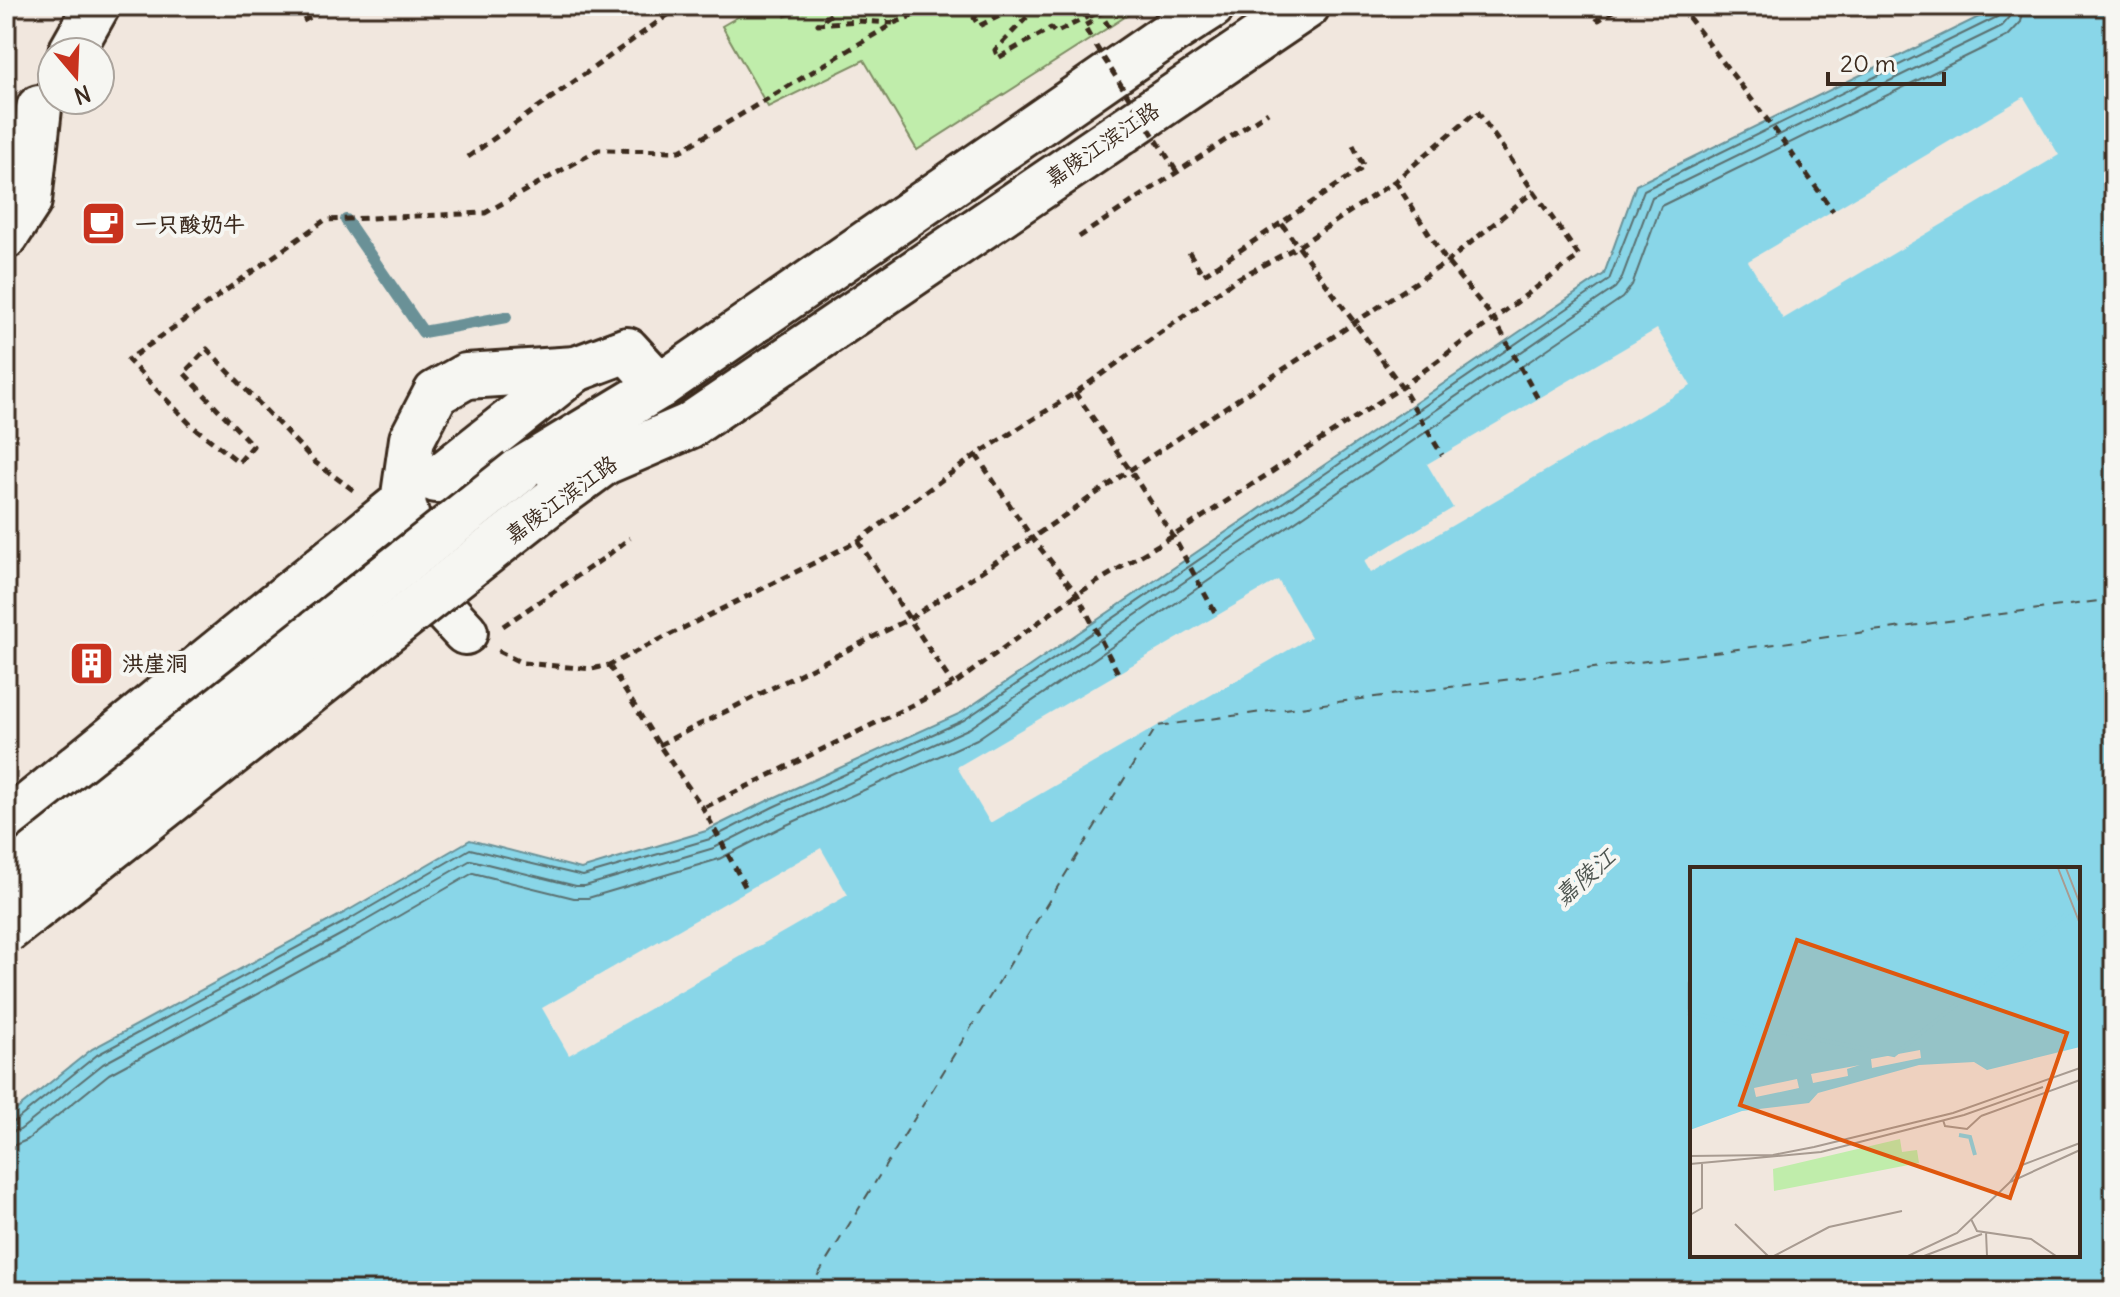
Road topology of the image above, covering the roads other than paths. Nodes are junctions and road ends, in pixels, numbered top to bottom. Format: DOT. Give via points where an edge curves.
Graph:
graph roads {
  1 [pos="97,6"];
  2 [pos="1212,6"];
  3 [pos="1307,6"];
  4 [pos="80,36"];
  5 [pos="36,108"];
  6 [pos="42,116"];
  7 [pos="6,146"];
  8 [pos="6,236"];
  9 [pos="576,369"];
  10 [pos="660,386"];
  11 [pos="420,491"];
  12 [pos="465,632"];
  13 [pos="6,824"];
  14 [pos="6,878"];
  15 [pos="6,931"];
  1 -- 4 [label="main road"];
  2 -- 10 [label="main road, 嘉陵江滨江路"];
  3 -- 15 [label="main road, 嘉陵江滨江路, bridge" via="689,426 605,462"];
  5 -- 7 [label="main road"];
  6 -- 8 [label="main road" via="29,201"];
  9 -- 10 [label="main road" via="627,350"];
  9 -- 11 [label="main road"];
  9 -- 11 [label="main road" via="466,376 436,393 412,439"];
  10 -- 14 [label="main road, 嘉陵江滨江路, bridge" via="519,471"];
  11 -- 12 [label="main road" via="424,588"];
  11 -- 13 [label="main road"];
}
